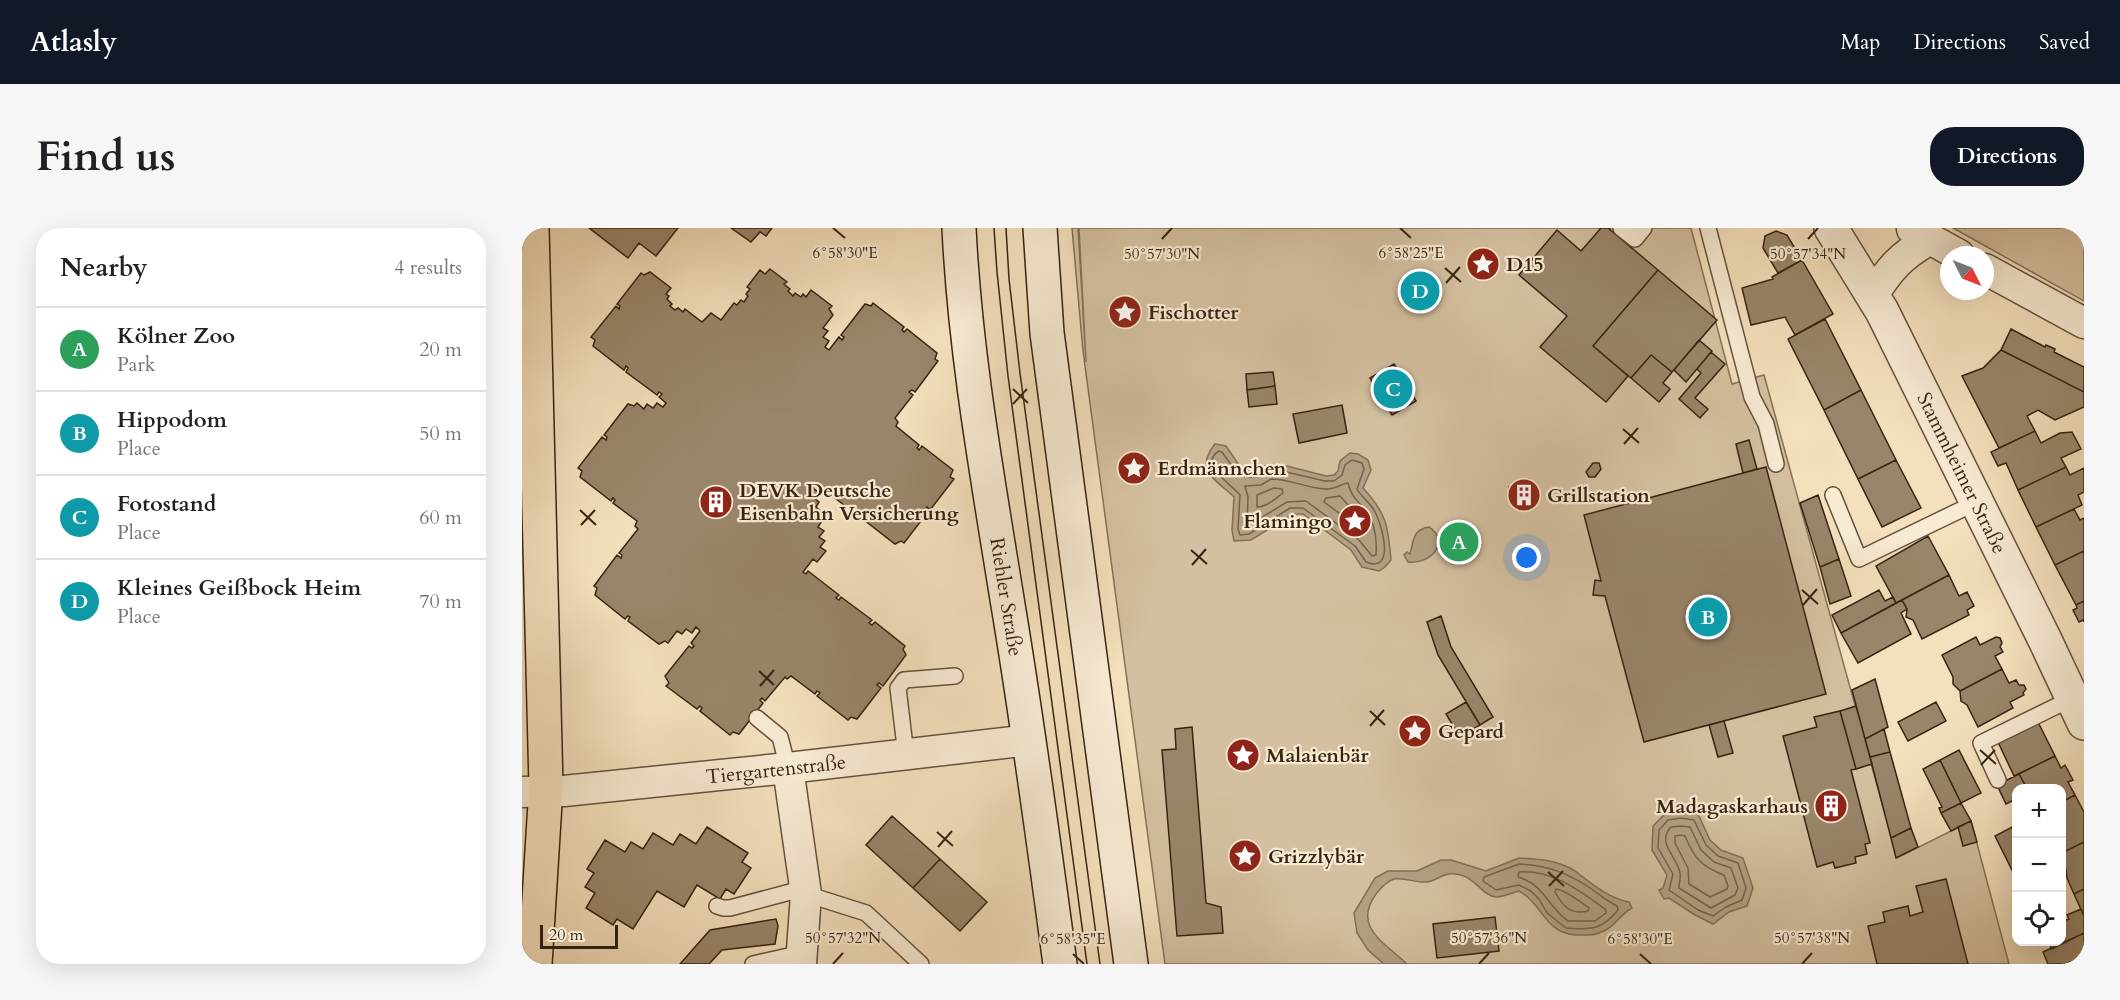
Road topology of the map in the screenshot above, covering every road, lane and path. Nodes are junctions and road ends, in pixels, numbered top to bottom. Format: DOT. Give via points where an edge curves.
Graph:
graph roads {
  1 [pos="1040,228"];
  2 [pos="1621,228"];
  3 [pos="1644,228"];
  4 [pos="1708,228"];
  5 [pos="1831,228"];
  6 [pos="954,233"];
  7 [pos="1920,233"];
  8 [pos="538,236"];
  9 [pos="1943,246"];
  10 [pos="1994,274"];
  11 [pos="1873,295"];
  12 [pos="2084,323"];
  13 [pos="1776,464"];
  14 [pos="1833,495"];
  15 [pos="1977,502"];
  16 [pos="955,676"];
  17 [pos="2078,711"];
  18 [pos="757,718"];
  19 [pos="1030,740"];
  20 [pos="906,755"];
  21 [pos="788,768"];
  22 [pos="1998,780"];
  23 [pos="534,792"];
  24 [pos="806,891"];
  25 [pos="717,906"];
  26 [pos="801,958"];
  27 [pos="535,964"];
  28 [pos="753,964"];
  29 [pos="921,964"];
  30 [pos="1060,964"];
  31 [pos="1131,964"];
  1 -- 31 [label="main road" via="1047,333"];
  2 -- 3 [label="lane" via="1635,239"];
  4 -- 13 [label="lane" via="1752,397 1766,424"];
  5 -- 11 [label="main road, Stammheimer Straße"];
  6 -- 19 [label="main road, Riehler Straße"];
  7 -- 9 [label="street"];
  7 -- 11 [label="street"];
  8 -- 23 [label="main road"];
  10 -- 12 [label="street"];
  11 -- 15 [label="main road, Stammheimer Straße"];
  14 -- 15 [label="lane" via="1859,559"];
  15 -- 17 [label="main road, Stammheimer Straße"];
  16 -- 20 [label="lane" via="904,680 898,688"];
  17 -- 22 [label="lane" via="1981,743"];
  18 -- 21 [label="lane" via="780,737"];
  19 -- 20 [label="street, Tiergartenstraße"];
  19 -- 30 [label="main road, Riehler Straße"];
  20 -- 21 [label="street, Tiergartenstraße"];
  21 -- 23 [label="street, Tiergartenstraße"];
  21 -- 24 [label="street"];
  23 -- 27 [label="main road"];
  24 -- 25 [label="lane" via="730,908"];
  24 -- 26 [label="street"];
  24 -- 29 [label="lane" via="866,913"];
  26 -- 28 [label="lane"];
}
